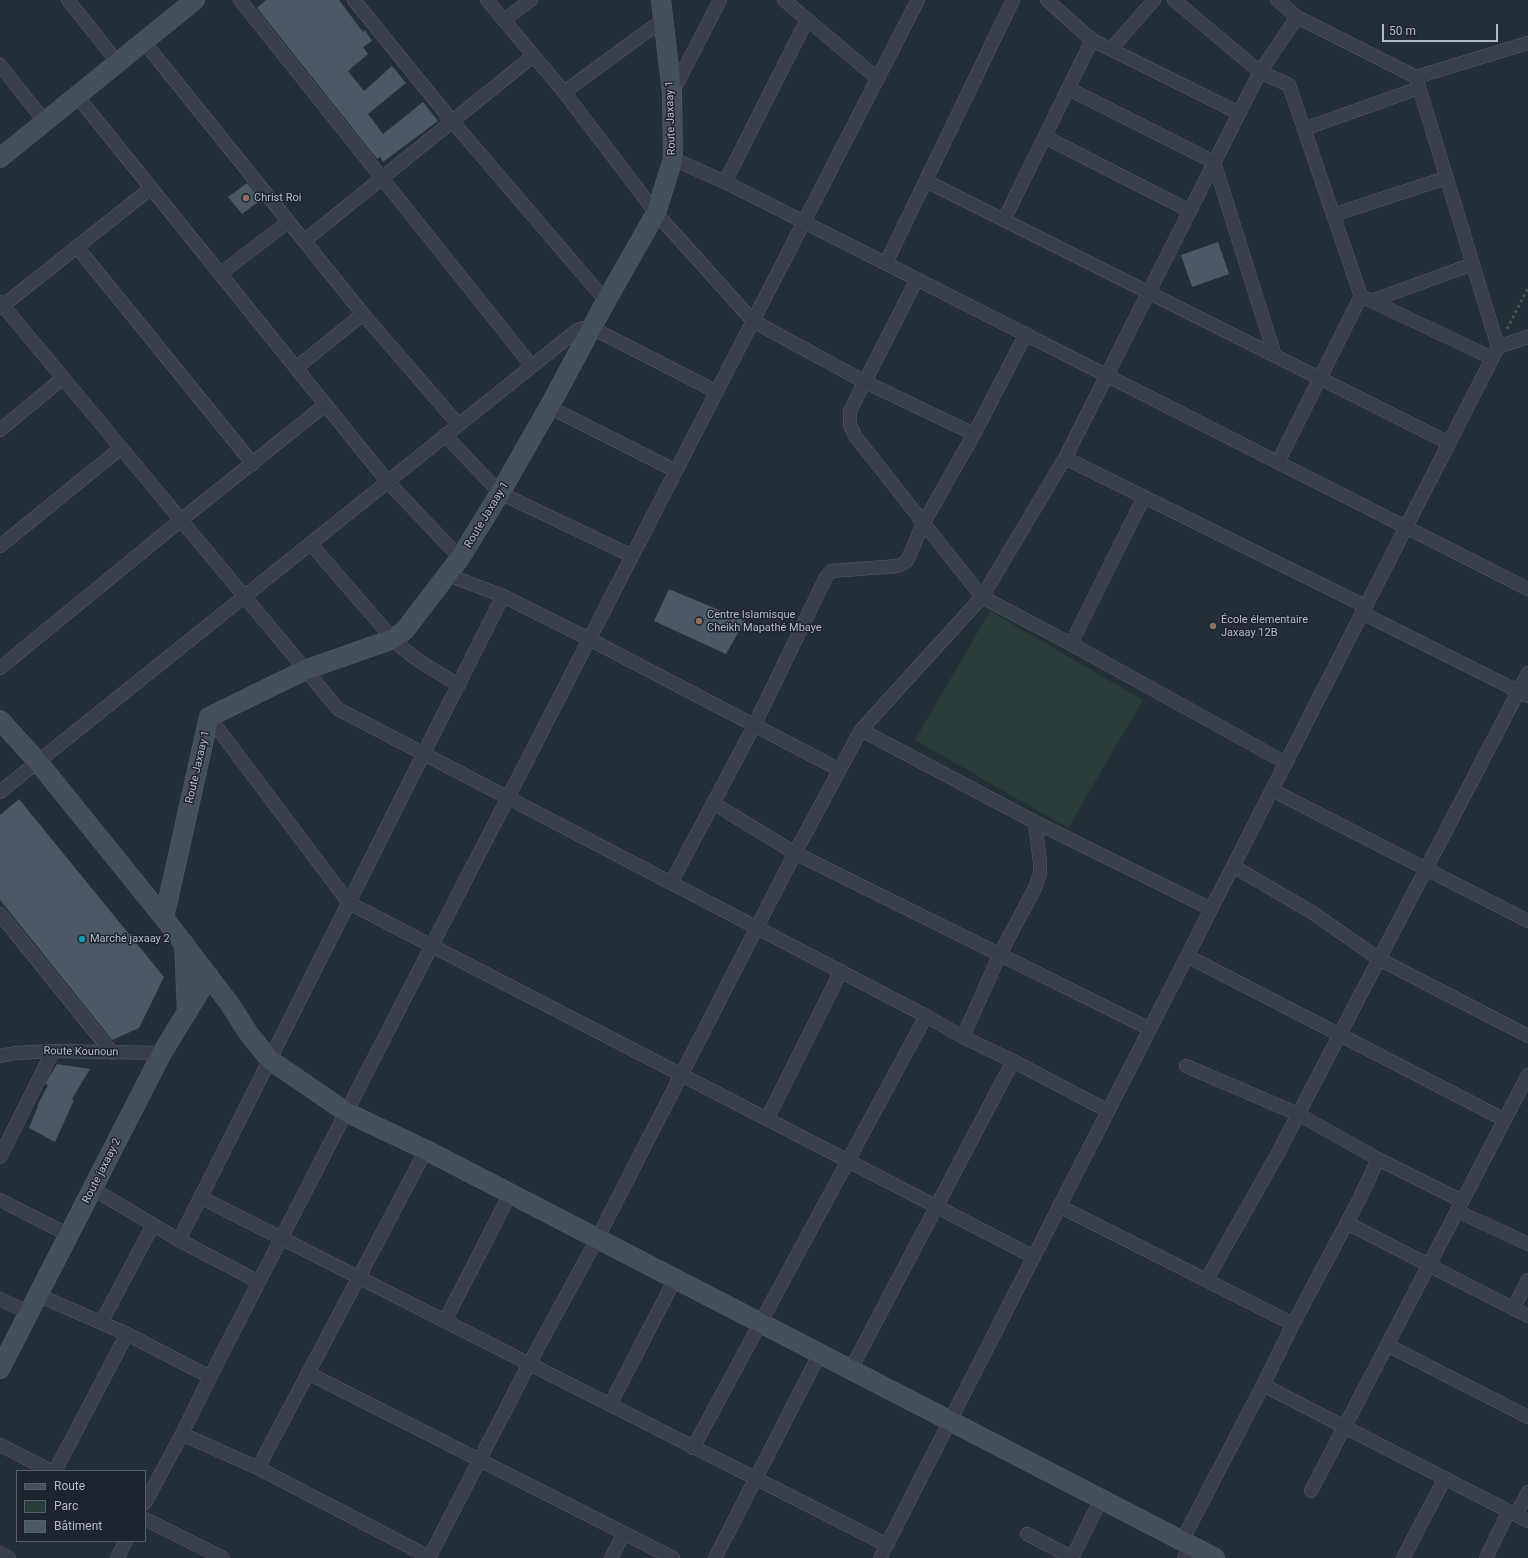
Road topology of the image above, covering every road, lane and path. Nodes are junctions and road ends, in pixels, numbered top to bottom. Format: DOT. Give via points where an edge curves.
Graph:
graph roads {
  1 [pos="68,0"];
  2 [pos="240,0"];
  3 [pos="354,0"];
  4 [pos="487,0"];
  5 [pos="530,0"];
  6 [pos="661,0"];
  7 [pos="720,0"];
  8 [pos="784,0"];
  9 [pos="1013,0"];
  10 [pos="1047,0"];
  11 [pos="1154,0"];
  12 [pos="1174,0"];
  13 [pos="1278,0"];
  14 [pos="917,1"];
  15 [pos="188,2"];
  16 [pos="1297,17"];
  17 [pos="664,18"];
  18 [pos="504,20"];
  19 [pos="807,20"];
  20 [pos="1092,40"];
  21 [pos="144,42"];
  22 [pos="1528,43"];
  23 [pos="1111,49"];
  24 [pos="533,56"];
  25 [pos="118,63"];
  26 [pos="0,65"];
  27 [pos="1260,72"];
  28 [pos="878,80"];
  29 [pos="1417,83"];
  30 [pos="1069,89"];
  31 [pos="564,92"];
  32 [pos="672,93"];
  33 [pos="77,96"];
  34 [pos="1239,113"];
  35 [pos="452,121"];
  36 [pos="45,122"];
  37 [pos="1304,129"];
  38 [pos="1045,137"];
  39 [pos="0,158"];
  40 [pos="673,159"];
  41 [pos="1214,162"];
  42 [pos="382,178"];
  43 [pos="1446,178"];
  44 [pos="926,181"];
  45 [pos="725,182"];
  46 [pos="150,189"];
  47 [pos="1190,211"];
  48 [pos="656,214"];
  49 [pos="1333,215"];
  50 [pos="1004,220"];
  51 [pos="288,222"];
  52 [pos="804,222"];
  53 [pos="304,241"];
  54 [pos="77,247"];
  55 [pos="886,263"];
  56 [pos="1473,264"];
  57 [pos="220,274"];
  58 [pos="917,279"];
  59 [pos="1528,288"];
  60 [pos="1149,293"];
  61 [pos="1366,298"];
  62 [pos="606,301"];
  63 [pos="1,305"];
  64 [pos="363,314"];
  65 [pos="753,321"];
  66 [pos="592,328"];
  67 [pos="1026,334"];
  68 [pos="1528,337"];
  69 [pos="1495,352"];
  70 [pos="1275,356"];
  71 [pos="531,365"];
  72 [pos="296,368"];
  73 [pos="1107,376"];
  74 [pos="63,378"];
  75 [pos="1320,378"];
  76 [pos="865,382"];
  77 [pos="717,392"];
  78 [pos="325,405"];
  79 [pos="550,407"];
  80 [pos="458,424"];
  81 [pos="0,430"];
  82 [pos="445,434"];
  83 [pos="974,434"];
  84 [pos="1449,443"];
  85 [pos="121,448"];
  86 [pos="1065,458"];
  87 [pos="1278,462"];
  88 [pos="253,464"];
  89 [pos="676,471"];
  90 [pos="387,481"];
  91 [pos="500,493"];
  92 [pos="1144,497"];
  93 [pos="181,520"];
  94 [pos="924,524"];
  95 [pos="1406,527"];
  96 [pos="310,543"];
  97 [pos="0,546"];
  98 [pos="632,556"];
  99 [pos="460,558"];
  100 [pos="448,575"];
  101 [pos="1528,589"];
  102 [pos="244,596"];
  103 [pos="504,596"];
  104 [pos="982,597"];
  105 [pos="1364,610"];
  106 [pos="393,639"];
  107 [pos="590,639"];
  108 [pos="1070,644"];
  109 [pos="0,668"];
  110 [pos="305,670"];
  111 [pos="1528,672"];
  112 [pos="459,685"];
  113 [pos="1523,694"];
  114 [pos="209,717"];
  115 [pos="0,720"];
  116 [pos="754,726"];
  117 [pos="861,730"];
  118 [pos="424,754"];
  119 [pos="38,762"];
  120 [pos="1286,763"];
  121 [pos="840,770"];
  122 [pos="1272,790"];
  123 [pos="0,792"];
  124 [pos="508,798"];
  125 [pos="713,803"];
  126 [pos="1035,822"];
  127 [pos="795,853"];
  128 [pos="1233,866"];
  129 [pos="1426,869"];
  130 [pos="671,883"];
  131 [pos="349,903"];
  132 [pos="1211,909"];
  133 [pos="0,914"];
  134 [pos="164,918"];
  135 [pos="1528,921"];
  136 [pos="757,927"];
  137 [pos="184,943"];
  138 [pos="432,945"];
  139 [pos="1000,954"];
  140 [pos="1187,956"];
  141 [pos="1379,959"];
  142 [pos="841,972"];
  143 [pos="209,976"];
  144 [pos="187,1013"];
  145 [pos="926,1016"];
  146 [pos="1150,1029"];
  147 [pos="1339,1034"];
  148 [pos="1528,1036"];
  149 [pos="963,1037"];
  150 [pos="53,1051"];
  151 [pos="112,1053"];
  152 [pos="162,1053"];
  153 [pos="0,1056"];
  154 [pos="270,1060"];
  155 [pos="1013,1061"];
  156 [pos="1186,1066"];
  157 [pos="681,1074"];
  158 [pos="1528,1075"];
  159 [pos="1108,1111"];
  160 [pos="346,1112"];
  161 [pos="1298,1114"];
  162 [pos="767,1119"];
  163 [pos="1505,1120"];
  164 [pos="426,1150"];
  165 [pos="0,1157"];
  166 [pos="1378,1159"];
  167 [pos="848,1161"];
  168 [pos="93,1190"];
  169 [pos="510,1194"];
  170 [pos="200,1197"];
  171 [pos="0,1200"];
  172 [pos="936,1206"];
  173 [pos="1059,1206"];
  174 [pos="1460,1206"];
  175 [pos="1347,1223"];
  176 [pos="153,1225"];
  177 [pos="69,1235"];
  178 [pos="281,1238"];
  179 [pos="597,1238"];
  180 [pos="179,1240"];
  181 [pos="1528,1244"];
  182 [pos="1034,1257"];
  183 [pos="1429,1265"];
  184 [pos="359,1278"];
  185 [pos="675,1279"];
  186 [pos="1207,1280"];
  187 [pos="1528,1280"];
  188 [pos="259,1282"];
  189 [pos="38,1295"];
  190 [pos="0,1299"];
  191 [pos="1513,1309"];
  192 [pos="29,1313"];
  193 [pos="1528,1316"];
  194 [pos="445,1321"];
  195 [pos="101,1323"];
  196 [pos="760,1323"];
  197 [pos="1293,1324"];
  198 [pos="127,1334"];
  199 [pos="1387,1345"];
  200 [pos="820,1353"];
  201 [pos="528,1364"];
  202 [pos="0,1369"];
  203 [pos="850,1369"];
  204 [pos="308,1373"];
  205 [pos="210,1376"];
  206 [pos="1263,1385"];
  207 [pos="610,1405"];
  208 [pos="1528,1417"];
  209 [pos="950,1421"];
  210 [pos="1345,1427"];
  211 [pos="182,1434"];
  212 [pos="0,1445"];
  213 [pos="694,1448"];
  214 [pos="479,1460"];
  215 [pos="258,1468"];
  216 [pos="49,1470"];
  217 [pos="56,1470"];
  218 [pos="1445,1478"];
  219 [pos="755,1479"];
  220 [pos="1312,1491"];
  221 [pos="1528,1492"];
  222 [pos="1101,1499"];
  223 [pos="146,1501"];
  224 [pos="1512,1513"];
  225 [pos="146,1519"];
  226 [pos="1528,1521"];
  227 [pos="624,1533"];
  228 [pos="1027,1534"];
  229 [pos="125,1542"];
  230 [pos="887,1545"];
  231 [pos="1185,1548"];
  232 [pos="0,1554"];
  233 [pos="9,1558"];
  234 [pos="117,1558"];
  235 [pos="223,1558"];
  236 [pos="429,1558"];
  237 [pos="611,1558"];
  238 [pos="673,1558"];
  239 [pos="715,1558"];
  240 [pos="880,1558"];
  241 [pos="1073,1558"];
  242 [pos="1215,1558"];
  243 [pos="1403,1558"];
  244 [pos="1486,1558"];
  1 -- 25 [label="street"];
  2 -- 42 [label="street"];
  3 -- 35 [label="street"];
  4 -- 18 [label="street"];
  5 -- 18 [label="street"];
  6 -- 17 [label="street, Route Jaxaay 1"];
  7 -- 32 [label="street"];
  8 -- 19 [label="street"];
  9 -- 44 [label="street"];
  10 -- 20 [label="street"];
  11 -- 23 [label="street"];
  12 -- 27 [label="street"];
  13 -- 16 [label="street"];
  14 -- 28 [label="street"];
  15 -- 21 [label="street"];
  16 -- 27 [label="street"];
  16 -- 29 [label="street"];
  17 -- 31 [label="street"];
  17 -- 32 [label="street, Route Jaxaay 1"];
  18 -- 24 [label="street"];
  19 -- 28 [label="street"];
  19 -- 45 [label="street"];
  20 -- 23 [label="street"];
  20 -- 30 [label="street"];
  21 -- 25 [label="street"];
  21 -- 51 [label="street"];
  22 -- 29 [label="street"];
  23 -- 34 [label="street"];
  24 -- 31 [label="street"];
  24 -- 35 [label="street"];
  25 -- 33 [label="street"];
  26 -- 36 [label="street"];
  27 -- 34 [label="street"];
  27 -- 37 [label="street" via="1288,85"];
  28 -- 52 [label="street"];
  29 -- 37 [label="street"];
  29 -- 43 [label="street"];
  30 -- 38 [label="street"];
  30 -- 41 [label="street"];
  31 -- 48 [label="street"];
  32 -- 40 [label="street, Route Jaxaay 1"];
  33 -- 36 [label="street"];
  33 -- 46 [label="street"];
  34 -- 41 [label="street"];
  35 -- 42 [label="street"];
  35 -- 62 [label="street"];
  36 -- 39 [label="street"];
  37 -- 49 [label="street"];
  38 -- 47 [label="street"];
  38 -- 50 [label="street"];
  40 -- 45 [label="street"];
  40 -- 48 [label="street, Route Jaxaay 1"];
  41 -- 47 [label="street"];
  41 -- 70 [label="street"];
  42 -- 53 [label="street"];
  42 -- 71 [label="street"];
  43 -- 49 [label="street"];
  43 -- 56 [label="street"];
  44 -- 50 [label="street"];
  44 -- 55 [label="street"];
  45 -- 52 [label="street"];
  46 -- 54 [label="street"];
  46 -- 57 [label="street"];
  47 -- 60 [label="street"];
  48 -- 62 [label="street, Route Jaxaay 1"];
  48 -- 65 [label="street"];
  49 -- 61 [label="street"];
  50 -- 60 [label="street"];
  51 -- 53 [label="street"];
  51 -- 57 [label="street"];
  52 -- 55 [label="street"];
  52 -- 65 [label="street"];
  53 -- 64 [label="street"];
  54 -- 63 [label="street"];
  54 -- 88 [label="street"];
  55 -- 58 [label="street"];
  56 -- 61 [label="street"];
  56 -- 69 [label="street"];
  57 -- 72 [label="street"];
  58 -- 67 [label="street"];
  58 -- 76 [label="street"];
  59 -- 69 [label="path"];
  60 -- 70 [label="street"];
  60 -- 73 [label="street"];
  61 -- 69 [label="street"];
  61 -- 75 [label="street"];
  62 -- 66 [label="street, Route Jaxaay 1"];
  63 -- 74 [label="street"];
  64 -- 72 [label="street"];
  64 -- 80 [label="street"];
  65 -- 76 [label="street"];
  65 -- 77 [label="street"];
  66 -- 71 [label="street" via="576,331"];
  66 -- 77 [label="street"];
  66 -- 79 [label="street, Route Jaxaay 1"];
  67 -- 73 [label="street"];
  67 -- 83 [label="street"];
  68 -- 69 [label="street"];
  69 -- 84 [label="street"];
  70 -- 75 [label="street"];
  71 -- 80 [label="street"];
  72 -- 78 [label="street"];
  73 -- 86 [label="street"];
  73 -- 87 [label="street"];
  74 -- 81 [label="street"];
  74 -- 85 [label="street"];
  75 -- 84 [label="street"];
  75 -- 87 [label="street"];
  76 -- 83 [label="street"];
  76 -- 94 [label="street" via="850,411 850,425 855,436"];
  77 -- 89 [label="street"];
  78 -- 88 [label="street"];
  78 -- 90 [label="street"];
  79 -- 89 [label="street"];
  79 -- 91 [label="street, Route Jaxaay 1"];
  80 -- 82 [label="street"];
  82 -- 90 [label="street"];
  82 -- 91 [label="street"];
  83 -- 94 [label="street"];
  84 -- 95 [label="street"];
  85 -- 93 [label="street"];
  85 -- 97 [label="street"];
  86 -- 92 [label="street"];
  86 -- 104 [label="street"];
  87 -- 95 [label="street"];
  88 -- 93 [label="street"];
  89 -- 98 [label="street"];
  90 -- 96 [label="street"];
  90 -- 99 [label="street"];
  91 -- 98 [label="street"];
  91 -- 99 [label="street, Route Jaxaay 1"];
  92 -- 105 [label="street"];
  92 -- 108 [label="street"];
  93 -- 102 [label="street"];
  93 -- 109 [label="street"];
  94 -- 104 [label="street"];
  94 -- 116 [label="street" via="907,561 898,566 831,571"];
  95 -- 101 [label="street"];
  95 -- 105 [label="street"];
  96 -- 102 [label="street"];
  96 -- 106 [label="street"];
  98 -- 107 [label="street"];
  99 -- 100 [label="street, Route Jaxaay 1"];
  100 -- 103 [label="street"];
  100 -- 106 [label="street, Route Jaxaay 1" via="405,630"];
  102 -- 110 [label="street"];
  102 -- 119 [label="street"];
  103 -- 107 [label="street"];
  103 -- 112 [label="street"];
  104 -- 108 [label="street"];
  104 -- 117 [label="street"];
  105 -- 113 [label="street"];
  105 -- 120 [label="street"];
  106 -- 110 [label="street, Route Jaxaay 1"];
  106 -- 112 [label="street" via="419,662"];
  107 -- 116 [label="street"];
  107 -- 124 [label="street"];
  108 -- 120 [label="street"];
  110 -- 114 [label="street, Route Jaxaay 1"];
  110 -- 118 [label="street" via="338,709"];
  111 -- 113 [label="street"];
  112 -- 118 [label="street"];
  113 -- 129 [label="street"];
  114 -- 131 [label="street"];
  114 -- 134 [label="street, Route Jaxaay 1"];
  115 -- 119 [label="street"];
  116 -- 121 [label="street"];
  116 -- 125 [label="street"];
  117 -- 121 [label="street"];
  117 -- 126 [label="street"];
  118 -- 124 [label="street"];
  118 -- 131 [label="street"];
  119 -- 123 [label="street"];
  119 -- 134 [label="street"];
  120 -- 122 [label="street"];
  121 -- 127 [label="street"];
  122 -- 128 [label="street"];
  122 -- 129 [label="street"];
  124 -- 130 [label="street"];
  124 -- 138 [label="street"];
  125 -- 127 [label="street"];
  125 -- 130 [label="street"];
  126 -- 132 [label="street"];
  126 -- 139 [label="street" via="1040,873 1036,886"];
  127 -- 136 [label="street"];
  127 -- 139 [label="street"];
  128 -- 132 [label="street"];
  128 -- 141 [label="street" via="1314,913"];
  129 -- 135 [label="street"];
  129 -- 141 [label="street"];
  130 -- 136 [label="street"];
  131 -- 138 [label="street"];
  131 -- 154 [label="street"];
  132 -- 140 [label="street"];
  133 -- 151 [label="street"];
  134 -- 137 [label="street"];
  136 -- 142 [label="street"];
  136 -- 157 [label="street"];
  137 -- 143 [label="street"];
  137 -- 144 [label="street"];
  138 -- 157 [label="street"];
  138 -- 160 [label="street"];
  139 -- 146 [label="street"];
  139 -- 149 [label="street"];
  140 -- 146 [label="street"];
  140 -- 147 [label="street"];
  141 -- 147 [label="street"];
  141 -- 148 [label="street"];
  142 -- 145 [label="street"];
  142 -- 162 [label="street"];
  143 -- 144 [label="street, Route jaxaay 2"];
  143 -- 154 [label="street"];
  144 -- 152 [label="street, Route jaxaay 2"];
  145 -- 149 [label="street"];
  145 -- 167 [label="street"];
  146 -- 159 [label="street"];
  147 -- 161 [label="street"];
  147 -- 163 [label="street"];
  149 -- 155 [label="street"];
  150 -- 151 [label="street, Route Kounoun"];
  150 -- 153 [label="street, Route Kounoun"];
  150 -- 165 [label="street"];
  151 -- 152 [label="street, Route Kounoun"];
  152 -- 168 [label="street, Route jaxaay 2"];
  154 -- 160 [label="street"];
  154 -- 170 [label="street"];
  155 -- 159 [label="street"];
  155 -- 172 [label="street"];
  156 -- 161 [label="street"];
  157 -- 162 [label="street"];
  157 -- 179 [label="street"];
  158 -- 163 [label="street"];
  159 -- 173 [label="street"];
  160 -- 164 [label="street"];
  160 -- 178 [label="street"];
  161 -- 166 [label="street"];
  161 -- 186 [label="street"];
  162 -- 167 [label="street"];
  163 -- 174 [label="street"];
  164 -- 169 [label="street"];
  164 -- 184 [label="street"];
  166 -- 174 [label="street"];
  166 -- 175 [label="street"];
  167 -- 172 [label="street"];
  167 -- 196 [label="street"];
  168 -- 176 [label="street"];
  168 -- 177 [label="street, Route jaxaay 2"];
  169 -- 179 [label="street"];
  169 -- 194 [label="street"];
  170 -- 178 [label="street"];
  170 -- 180 [label="street"];
  171 -- 177 [label="street"];
  172 -- 182 [label="street"];
  172 -- 203 [label="street"];
  173 -- 182 [label="street"];
  173 -- 186 [label="street"];
  174 -- 181 [label="street"];
  174 -- 183 [label="street"];
  175 -- 183 [label="street"];
  175 -- 197 [label="street"];
  176 -- 180 [label="street"];
  176 -- 195 [label="street"];
  177 -- 189 [label="street, Route jaxaay 2"];
  178 -- 184 [label="street"];
  178 -- 188 [label="street"];
  179 -- 185 [label="street"];
  179 -- 201 [label="street"];
  180 -- 188 [label="street"];
  182 -- 209 [label="street"];
  183 -- 191 [label="street"];
  183 -- 199 [label="street"];
  184 -- 194 [label="street"];
  184 -- 204 [label="street"];
  185 -- 196 [label="street"];
  185 -- 207 [label="street"];
  186 -- 197 [label="street"];
  187 -- 191 [label="street"];
  188 -- 205 [label="street"];
  189 -- 192 [label="street, Route jaxaay 2"];
  189 -- 195 [label="street"];
  190 -- 192 [label="street"];
  191 -- 193 [label="street"];
  192 -- 202 [label="street, Route jaxaay 2"];
  194 -- 201 [label="street"];
  195 -- 198 [label="street"];
  196 -- 200 [label="street"];
  196 -- 213 [label="street"];
  197 -- 206 [label="street"];
  198 -- 205 [label="street"];
  198 -- 217 [label="street"];
  199 -- 208 [label="street"];
  199 -- 210 [label="street"];
  200 -- 203 [label="street"];
  200 -- 219 [label="street"];
  201 -- 207 [label="street"];
  201 -- 214 [label="street"];
  203 -- 209 [label="street"];
  204 -- 214 [label="street"];
  204 -- 215 [label="street"];
  205 -- 211 [label="street"];
  206 -- 210 [label="street"];
  206 -- 231 [label="street"];
  207 -- 213 [label="street"];
  209 -- 222 [label="street"];
  209 -- 230 [label="street"];
  210 -- 218 [label="street"];
  210 -- 220 [label="street"];
  211 -- 215 [label="street"];
  211 -- 223 [label="street"];
  212 -- 216 [label="street"];
  213 -- 219 [label="street"];
  214 -- 227 [label="street"];
  214 -- 236 [label="street"];
  215 -- 236 [label="street"];
  218 -- 224 [label="street"];
  218 -- 243 [label="street"];
  219 -- 230 [label="street"];
  219 -- 239 [label="street"];
  221 -- 224 [label="street"];
  222 -- 231 [label="street"];
  222 -- 241 [label="street"];
  224 -- 226 [label="street"];
  224 -- 244 [label="street"];
  225 -- 235 [label="street"];
  227 -- 237 [label="street"];
  227 -- 238 [label="street"];
  228 -- 241 [label="street"];
  229 -- 234 [label="street"];
  230 -- 240 [label="street"];
  231 -- 242 [label="street"];
  232 -- 233 [label="street"];
}
